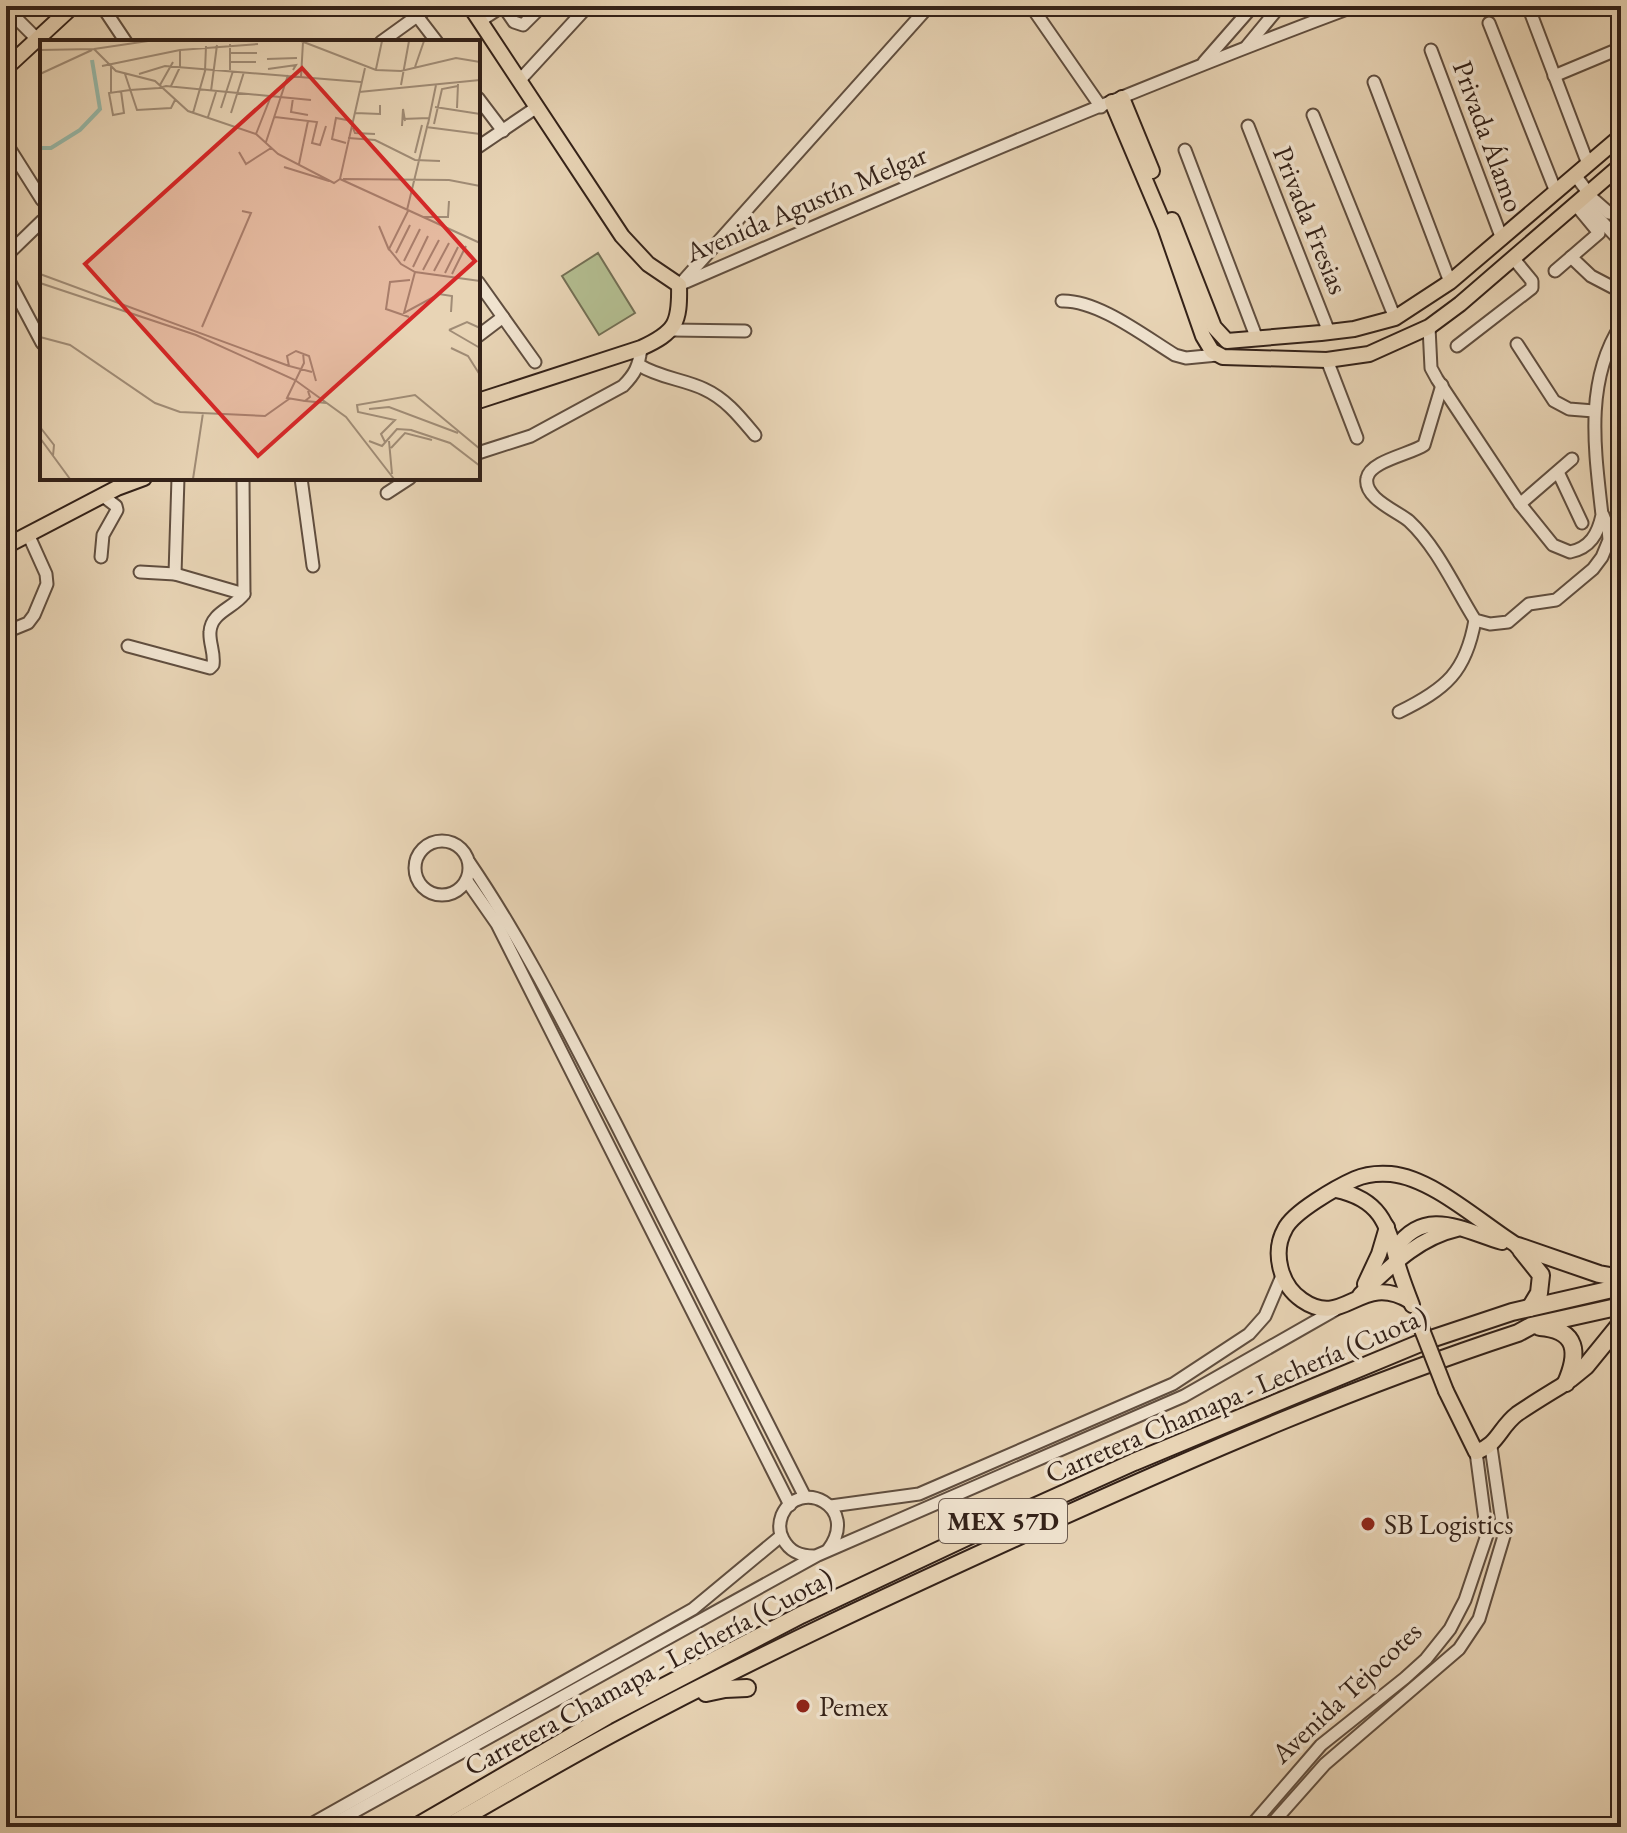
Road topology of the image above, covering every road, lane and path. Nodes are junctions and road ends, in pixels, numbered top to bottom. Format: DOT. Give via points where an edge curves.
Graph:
graph roads {
  1 [pos="73,6"];
  2 [pos="102,6"];
  3 [pos="431,6"];
  4 [pos="470,6"];
  5 [pos="503,6"];
  6 [pos="542,6"];
  7 [pos="588,6"];
  8 [pos="929,6"];
  9 [pos="1031,6"];
  10 [pos="1253,6"];
  11 [pos="1280,6"];
  12 [pos="1355,6"];
  13 [pos="1528,6"];
  14 [pos="6,8"];
  15 [pos="417,16"];
  16 [pos="480,21"];
  17 [pos="1489,23"];
  18 [pos="37,39"];
  19 [pos="125,40"];
  20 [pos="384,40"];
  21 [pos="435,40"];
  22 [pos="1247,46"];
  23 [pos="1621,48"];
  24 [pos="1431,50"];
  25 [pos="1201,65"];
  26 [pos="6,68"];
  27 [pos="1554,76"];
  28 [pos="519,81"];
  29 [pos="1374,82"];
  30 [pos="480,101"];
  31 [pos="1112,102"];
  32 [pos="537,107"];
  33 [pos="1313,115"];
  34 [pos="1248,126"];
  35 [pos="503,131"];
  36 [pos="1621,136"];
  37 [pos="6,143"];
  38 [pos="480,146"];
  39 [pos="1185,150"];
  40 [pos="1588,164"];
  41 [pos="1621,165"];
  42 [pos="1575,175"];
  43 [pos="1556,192"];
  44 [pos="40,197"];
  45 [pos="1581,199"];
  46 [pos="1621,210"];
  47 [pos="40,223"];
  48 [pos="1169,225"];
  49 [pos="1502,239"];
  50 [pos="1621,242"];
  51 [pos="6,256"];
  52 [pos="1571,257"];
  53 [pos="1513,258"];
  54 [pos="1555,271"];
  55 [pos="6,275"];
  56 [pos="1450,282"];
  57 [pos="480,285"];
  58 [pos="679,285"];
  59 [pos="1612,287"];
  60 [pos="1062,301"];
  61 [pos="503,317"];
  62 [pos="1395,318"];
  63 [pos="1621,325"];
  64 [pos="1429,327"];
  65 [pos="672,330"];
  66 [pos="745,331"];
  67 [pos="1329,332"];
  68 [pos="480,334"];
  69 [pos="1225,338"];
  70 [pos="40,339"];
  71 [pos="1257,339"];
  72 [pos="1517,344"];
  73 [pos="1457,346"];
  74 [pos="641,348"];
  75 [pos="1217,353"];
  76 [pos="1327,360"];
  77 [pos="535,362"];
  78 [pos="639,365"];
  79 [pos="1442,385"];
  80 [pos="480,400"];
  81 [pos="1594,411"];
  82 [pos="755,435"];
  83 [pos="1357,438"];
  84 [pos="480,452"];
  85 [pos="1572,459"];
  86 [pos="1558,472"];
  87 [pos="178,480"];
  88 [pos="243,480"];
  89 [pos="301,480"];
  90 [pos="407,480"];
  91 [pos="115,483"];
  92 [pos="387,493"];
  93 [pos="103,496"];
  94 [pos="1520,504"];
  95 [pos="1602,515"];
  96 [pos="1582,523"];
  97 [pos="28,534"];
  98 [pos="6,546"];
  99 [pos="101,557"];
  100 [pos="313,566"];
  101 [pos="140,572"];
  102 [pos="175,574"];
  103 [pos="244,594"];
  104 [pos="1475,620"];
  105 [pos="6,632"];
  106 [pos="128,646"];
  107 [pos="1399,712"];
  108 [pos="469,862"];
  109 [pos="467,881"];
  110 [pos="1336,1190"];
  111 [pos="1387,1227"];
  112 [pos="1518,1246"];
  113 [pos="1396,1255"];
  114 [pos="1282,1276"];
  115 [pos="1621,1278"];
  116 [pos="1621,1287"];
  117 [pos="1357,1298"];
  118 [pos="1410,1301"];
  119 [pos="1621,1306"];
  120 [pos="1530,1308"];
  121 [pos="1335,1310"];
  122 [pos="1621,1323"];
  123 [pos="1531,1326"];
  124 [pos="1566,1383"];
  125 [pos="1491,1447"];
  126 [pos="1476,1452"];
  127 [pos="805,1497"];
  128 [pos="790,1505"];
  129 [pos="831,1506"];
  130 [pos="781,1536"];
  131 [pos="823,1553"];
  132 [pos="886,1597"];
  133 [pos="835,1638"];
  134 [pos="747,1688"];
  135 [pos="616,1731"];
  136 [pos="306,1827"];
  137 [pos="327,1827"];
  138 [pos="416,1827"];
  139 [pos="447,1827"];
  140 [pos="1250,1827"];
  141 [pos="1269,1827"];
  1 -- 18 [label="main road"];
  2 -- 19 [label="street"];
  3 -- 15 [label="street"];
  4 -- 16 [label="main road, Avenida Agustín Melgar"];
  5 -- 6 [label="street" via="518,25"];
  5 -- 16 [label="street"];
  7 -- 28 [label="street"];
  8 -- 58 [label="street"];
  9 -- 31 [label="street"];
  10 -- 25 [label="street"];
  11 -- 22 [label="street"];
  12 -- 22 [label="street, Avenida Agustín Melgar"];
  13 -- 27 [label="street"];
  14 -- 18 [label="street"];
  15 -- 20 [label="street"];
  15 -- 21 [label="street"];
  16 -- 28 [label="main road, Avenida Agustín Melgar"];
  17 -- 43 [label="street"];
  18 -- 26 [label="main road"];
  22 -- 25 [label="street, Avenida Agustín Melgar"];
  23 -- 27 [label="street"];
  24 -- 49 [label="street, Privada Álamo"];
  25 -- 31 [label="street, Avenida Agustín Melgar"];
  27 -- 40 [label="street"];
  28 -- 32 [label="main road, Avenida Agustín Melgar"];
  29 -- 56 [label="street"];
  30 -- 35 [label="street"];
  31 -- 48 [label="main road"];
  31 -- 58 [label="street, Avenida Agustín Melgar"];
  32 -- 35 [label="street"];
  32 -- 58 [label="main road, Avenida Agustín Melgar" via="622,236 648,264"];
  33 -- 62 [label="street"];
  34 -- 67 [label="street, Privada Fresias"];
  35 -- 38 [label="street"];
  36 -- 40 [label="main road"];
  37 -- 44 [label="street"];
  39 -- 71 [label="street"];
  40 -- 42 [label="main road"];
  41 -- 45 [label="main road"];
  42 -- 43 [label="main road"];
  42 -- 45 [label="street"];
  43 -- 49 [label="main road"];
  45 -- 46 [label="street" via="1609,213"];
  45 -- 50 [label="street"];
  45 -- 52 [label="street" via="1599,233"];
  45 -- 53 [label="main road"];
  47 -- 51 [label="street"];
  48 -- 69 [label="main road" via="1214,327"];
  48 -- 75 [label="main road"];
  49 -- 56 [label="main road"];
  52 -- 54 [label="street"];
  52 -- 59 [label="street"];
  53 -- 64 [label="main road"];
  53 -- 73 [label="street" via="1532,288"];
  55 -- 70 [label="street"];
  56 -- 62 [label="main road"];
  57 -- 61 [label="street"];
  58 -- 65 [label="main road" via="678,318"];
  60 -- 75 [label="street" via="1078,300 1099,310 1175,355"];
  61 -- 68 [label="street"];
  61 -- 77 [label="street"];
  62 -- 67 [label="main road"];
  63 -- 81 [label="street" via="1602,365"];
  64 -- 76 [label="main road" via="1369,354"];
  64 -- 79 [label="street" via="1431,368"];
  65 -- 66 [label="street"];
  65 -- 74 [label="main road"];
  67 -- 71 [label="main road"];
  69 -- 71 [label="main road"];
  69 -- 75 [label="street" via="1213,338"];
  69 -- 75 [label="street" via="1231,350"];
  72 -- 81 [label="street" via="1554,401 1569,409"];
  74 -- 78 [label="street"];
  74 -- 80 [label="main road"];
  75 -- 76 [label="main road"];
  76 -- 83 [label="street"];
  78 -- 82 [label="street" via="718,396"];
  78 -- 84 [label="street" via="623,386 587,407 531,436"];
  79 -- 94 [label="street"];
  79 -- 104 [label="street" via="1424,445 1376,466 1367,484 1425,539"];
  81 -- 95 [label="street"];
  85 -- 86 [label="street"];
  86 -- 94 [label="street"];
  86 -- 96 [label="street"];
  87 -- 102 [label="street"];
  88 -- 103 [label="street"];
  89 -- 100 [label="street"];
  90 -- 92 [label="street"];
  91 -- 93 [label="main road"];
  93 -- 97 [label="main road"];
  93 -- 99 [label="street" via="117,510 103,535"];
  94 -- 95 [label="street" via="1553,545 1570,552 1592,540"];
  95 -- 104 [label="street" via="1609,540 1602,557 1556,600 1529,604 1508,622"];
  97 -- 98 [label="main road"];
  97 -- 105 [label="street" via="47,584 28,623"];
  101 -- 102 [label="street"];
  102 -- 103 [label="street"];
  103 -- 106 [label="street" via="211,624 210,668"];
  104 -- 107 [label="street" via="1464,662 1454,675"];
  108 -- 109 [label="street"];
  108 -- 109 [label="street" via="462,848 448,840 432,841 420,850 414,865 416,880 427,892 456,892"];
  108 -- 127 [label="street" via="507,917 555,1007"];
  109 -- 128 [label="street" via="497,924"];
  110 -- 111 [label="main road" via="1368,1202"];
  110 -- 112 [label="main road" via="1375,1173 1407,1177"];
  110 -- 114 [label="main road" via="1284,1229"];
  111 -- 113 [label="main road, Avenida Tejocotes"];
  111 -- 117 [label="main road"];
  112 -- 113 [label="main road" via="1457,1229"];
  112 -- 115 [label="highway"];
  112 -- 120 [label="highway" via="1541,1275"];
  113 -- 117 [label="main road"];
  113 -- 118 [label="main road, Avenida Tejocotes"];
  114 -- 121 [label="main road" via="1302,1301"];
  114 -- 129 [label="street" via="1265,1316 1249,1334 1173,1384 919,1494"];
  116 -- 120 [label="highway, Carretera Chamapa - Lechería (Cuota) / MEX 57D"];
  117 -- 118 [label="main road" via="1384,1291"];
  117 -- 121 [label="main road"];
  118 -- 126 [label="main road, Avenida Tejocotes, bridge"];
  119 -- 123 [label="highway, Carretera Chamapa - Lechería (Cuota) / MEX 57D"];
  120 -- 138 [label="highway, Carretera Chamapa - Lechería (Cuota) / MEX 57D" via="1369,1363 955,1542 621,1709"];
  121 -- 131 [label="street" via="1184,1396"];
  122 -- 124 [label="highway"];
  123 -- 124 [label="highway" via="1554,1328 1570,1339 1575,1360"];
  123 -- 132 [label="highway, Carretera Chamapa - Lechería (Cuota) / MEX 57D" via="1429,1362 1142,1480"];
  124 -- 125 [label="main road" via="1515,1416"];
  125 -- 126 [label="main road"];
  125 -- 141 [label="street, Avenida Tejocotes" via="1504,1536 1479,1619 1459,1649 1325,1764"];
  126 -- 140 [label="street, Avenida Tejocotes" via="1487,1535 1450,1629 1405,1678 1321,1745"];
  127 -- 128 [label="street"];
  127 -- 129 [label="street"];
  128 -- 130 [label="street" via="780,1524"];
  129 -- 131 [label="street" via="839,1521 838,1537"];
  130 -- 131 [label="street" via="789,1549 803,1556"];
  130 -- 136 [label="street" via="693,1609"];
  131 -- 137 [label="street"];
  132 -- 133 [label="highway" via="852,1619"];
  132 -- 135 [label="highway, Carretera Chamapa - Lechería (Cuota) / MEX 57D"];
  134 -- 135 [label="highway" via="707,1693"];
  135 -- 139 [label="highway, Carretera Chamapa - Lechería (Cuota) / MEX 57D"];
}
